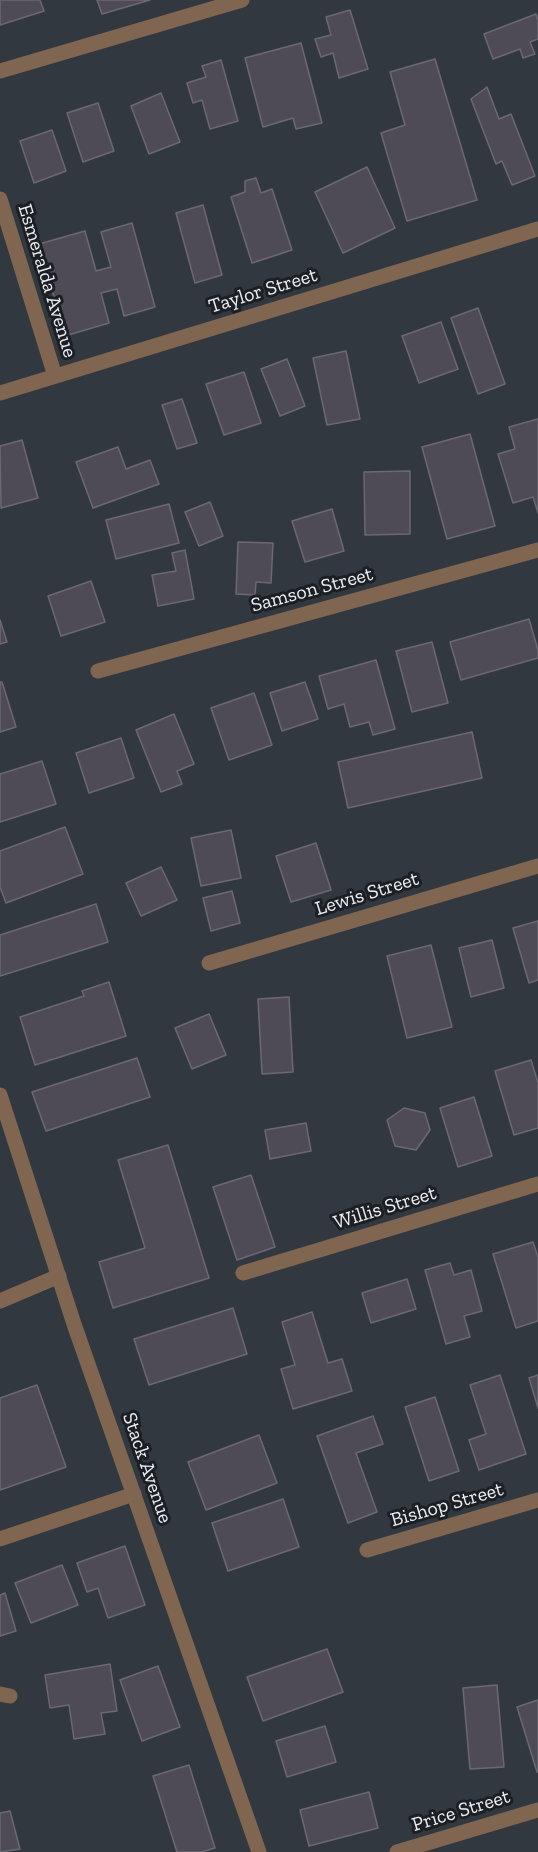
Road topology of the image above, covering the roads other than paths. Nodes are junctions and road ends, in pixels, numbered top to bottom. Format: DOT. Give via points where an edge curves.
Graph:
graph roads {
  1 [pos="242,0"];
  2 [pos="0,71"];
  3 [pos="0,199"];
  4 [pos="538,229"];
  5 [pos="55,376"];
  6 [pos="0,393"];
  7 [pos="538,550"];
  8 [pos="98,671"];
  9 [pos="538,866"];
  10 [pos="209,963"];
  11 [pos="0,1095"];
  12 [pos="538,1184"];
  13 [pos="243,1273"];
  14 [pos="59,1276"];
  15 [pos="0,1301"];
  16 [pos="134,1494"];
  17 [pos="538,1500"];
  18 [pos="0,1539"];
  19 [pos="367,1550"];
  20 [pos="538,1810"];
  21 [pos="259,1852"];
  22 [pos="397,1852"];
  1 -- 2 [label="street"];
  3 -- 5 [label="street, Esmeralda Avenue"];
  4 -- 5 [label="street, Taylor Street"];
  5 -- 6 [label="street, Taylor Street"];
  7 -- 8 [label="street, Samson Street"];
  9 -- 10 [label="street, Lewis Street"];
  11 -- 14 [label="street, Stack Avenue"];
  12 -- 13 [label="street, Willis Street"];
  14 -- 15 [label="street"];
  14 -- 16 [label="street, Stack Avenue"];
  16 -- 18 [label="street"];
  16 -- 21 [label="street, Stack Avenue"];
  17 -- 19 [label="street, Bishop Street"];
  20 -- 22 [label="street, Price Street"];
}
